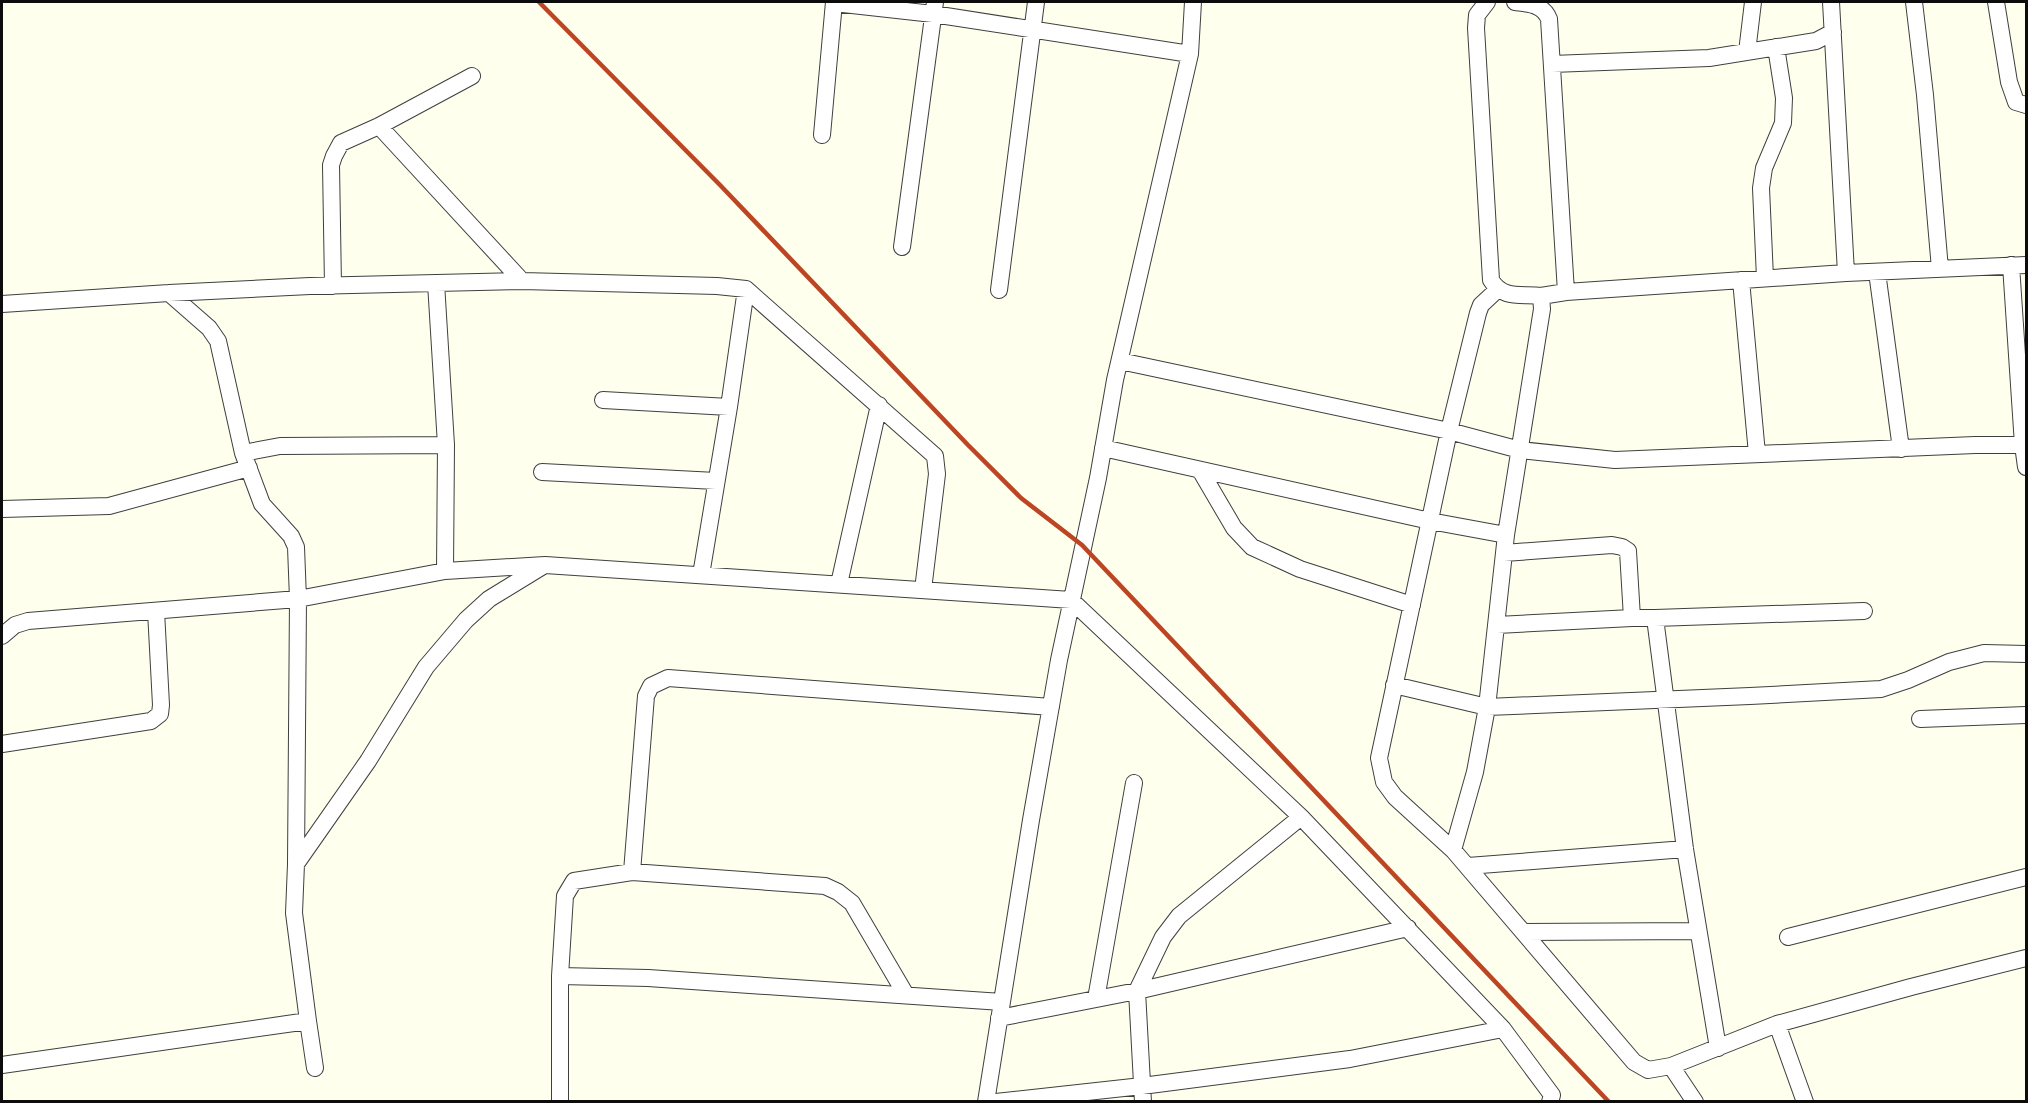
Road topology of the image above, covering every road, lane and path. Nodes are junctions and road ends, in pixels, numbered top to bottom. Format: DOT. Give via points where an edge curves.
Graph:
graph roads {
  1 [pos="834,2"];
  2 [pos="1036,2"];
  3 [pos="1193,2"];
  4 [pos="1487,2"];
  5 [pos="1515,2"];
  6 [pos="1753,2"];
  7 [pos="1831,2"];
  8 [pos="1914,2"];
  9 [pos="1996,2"];
  10 [pos="934,8"];
  11 [pos="1031,29"];
  12 [pos="1833,32"];
  13 [pos="1776,47"];
  14 [pos="1747,52"];
  15 [pos="1190,54"];
  16 [pos="1552,64"];
  17 [pos="472,76"];
  18 [pos="2026,105"];
  19 [pos="379,126"];
  20 [pos="822,135"];
  21 [pos="902,247"];
  22 [pos="2019,265"];
  23 [pos="1940,268"];
  24 [pos="1877,272"];
  25 [pos="1846,273"];
  26 [pos="1766,278"];
  27 [pos="1741,280"];
  28 [pos="522,281"];
  29 [pos="436,283"];
  30 [pos="333,286"];
  31 [pos="746,289"];
  32 [pos="999,290"];
  33 [pos="1497,290"];
  34 [pos="1566,292"];
  35 [pos="169,293"];
  36 [pos="1541,296"];
  37 [pos="2,304"];
  38 [pos="2021,336"];
  39 [pos="1120,361"];
  40 [pos="603,400"];
  41 [pos="879,405"];
  42 [pos="729,407"];
  43 [pos="1449,431"];
  44 [pos="446,445"];
  45 [pos="2023,446"];
  46 [pos="1103,448"];
  47 [pos="1901,449"];
  48 [pos="1520,450"];
  49 [pos="1757,454"];
  50 [pos="246,461"];
  51 [pos="2026,467"];
  52 [pos="1200,470"];
  53 [pos="542,472"];
  54 [pos="716,481"];
  55 [pos="2,509"];
  56 [pos="1430,521"];
  57 [pos="1506,535"];
  58 [pos="1504,553"];
  59 [pos="545,565"];
  60 [pos="445,571"];
  61 [pos="701,575"];
  62 [pos="839,584"];
  63 [pos="923,590"];
  64 [pos="298,599"];
  65 [pos="1071,600"];
  66 [pos="1412,605"];
  67 [pos="156,611"];
  68 [pos="1864,611"];
  69 [pos="1632,618"];
  70 [pos="1655,618"];
  71 [pos="1497,625"];
  72 [pos="2,636"];
  73 [pos="2026,654"];
  74 [pos="1394,685"];
  75 [pos="1666,699"];
  76 [pos="1051,707"];
  77 [pos="1487,707"];
  78 [pos="2026,715"];
  79 [pos="1920,719"];
  80 [pos="2,744"];
  81 [pos="1134,783"];
  82 [pos="1301,817"];
  83 [pos="1684,849"];
  84 [pos="1453,850"];
  85 [pos="296,864"];
  86 [pos="1468,866"];
  87 [pos="632,872"];
  88 [pos="2026,877"];
  89 [pos="1408,928"];
  90 [pos="1698,931"];
  91 [pos="1524,932"];
  92 [pos="1788,937"];
  93 [pos="2026,958"];
  94 [pos="560,976"];
  95 [pos="1137,991"];
  96 [pos="906,995"];
  97 [pos="1096,999"];
  98 [pos="1002,1002"];
  99 [pos="999,1018"];
  100 [pos="308,1021"];
  101 [pos="1777,1024"];
  102 [pos="1503,1029"];
  103 [pos="1718,1048"];
  104 [pos="2,1065"];
  105 [pos="1671,1066"];
  106 [pos="315,1068"];
  107 [pos="1142,1094"];
  108 [pos="1553,1099"];
  109 [pos="560,1101"];
  110 [pos="986,1101"];
  111 [pos="996,1101"];
  112 [pos="1695,1101"];
  113 [pos="1805,1101"];
  1 -- 10 [label="street"];
  1 -- 20 [label="street"];
  2 -- 11 [label="street"];
  3 -- 15 [label="street"];
  4 -- 33 [label="street" via="1477,15 1476,28 1491,280"];
  5 -- 16 [label="street" via="1536,6 1546,13"];
  6 -- 14 [label="street"];
  7 -- 12 [label="street"];
  8 -- 23 [label="street"];
  9 -- 18 [label="street" via="2009,82 2016,102"];
  10 -- 11 [label="street"];
  10 -- 21 [label="street"];
  11 -- 15 [label="street"];
  11 -- 32 [label="street"];
  12 -- 13 [label="street" via="1816,41"];
  12 -- 25 [label="street"];
  13 -- 14 [label="street"];
  13 -- 26 [label="street" via="1784,99 1783,123 1764,168 1761,188"];
  14 -- 16 [label="street" via="1709,58"];
  15 -- 39 [label="street"];
  16 -- 34 [label="street"];
  17 -- 19 [label="street"];
  19 -- 28 [label="street"];
  19 -- 30 [label="street" via="341,143 333,156"];
  22 -- 23 [label="street"];
  22 -- 38 [label="street"];
  23 -- 24 [label="street"];
  24 -- 25 [label="street"];
  24 -- 47 [label="street"];
  25 -- 26 [label="street"];
  26 -- 27 [label="street"];
  27 -- 34 [label="street"];
  27 -- 49 [label="street"];
  28 -- 29 [label="street"];
  28 -- 31 [label="street"];
  29 -- 30 [label="street"];
  29 -- 44 [label="street"];
  30 -- 35 [label="street"];
  31 -- 41 [label="street"];
  31 -- 42 [label="street"];
  33 -- 36 [label="street"];
  33 -- 43 [label="street" via="1478,313"];
  34 -- 36 [label="street"];
  35 -- 37 [label="street"];
  35 -- 50 [label="street" via="218,341"];
  36 -- 48 [label="street"];
  38 -- 45 [label="street"];
  39 -- 43 [label="street"];
  39 -- 46 [label="street"];
  40 -- 42 [label="street"];
  41 -- 62 [label="street"];
  41 -- 63 [label="street" via="935,456 937,474"];
  42 -- 54 [label="street"];
  43 -- 48 [label="street"];
  43 -- 56 [label="street"];
  44 -- 50 [label="street" via="280,446"];
  44 -- 60 [label="street"];
  45 -- 47 [label="street"];
  45 -- 51 [label="street"];
  46 -- 52 [label="street"];
  46 -- 65 [label="street"];
  47 -- 49 [label="street"];
  48 -- 49 [label="street" via="1615,460"];
  48 -- 57 [label="street"];
  50 -- 55 [label="street" via="110,506"];
  50 -- 64 [label="street" via="262,504 296,547"];
  52 -- 56 [label="street"];
  52 -- 66 [label="street" via="1234,528 1252,547 1300,569"];
  53 -- 54 [label="street"];
  54 -- 61 [label="street"];
  56 -- 57 [label="street"];
  56 -- 66 [label="street"];
  57 -- 58 [label="street"];
  58 -- 69 [label="street" via="1622,547 1628,551"];
  58 -- 71 [label="street"];
  59 -- 60 [label="street"];
  59 -- 61 [label="street"];
  59 -- 85 [label="street" via="489,599 433,659"];
  60 -- 64 [label="street"];
  61 -- 62 [label="street"];
  62 -- 63 [label="street"];
  63 -- 65 [label="street"];
  64 -- 67 [label="street"];
  64 -- 85 [label="street"];
  65 -- 76 [label="street"];
  65 -- 82 [label="street"];
  66 -- 74 [label="street"];
  67 -- 72 [label="street" via="28,621 15,625"];
  67 -- 80 [label="street" via="160,714 151,721"];
  68 -- 70 [label="street"];
  69 -- 70 [label="street"];
  69 -- 71 [label="street"];
  70 -- 75 [label="street"];
  71 -- 77 [label="street"];
  73 -- 75 [label="street" via="1984,653 1949,662 1881,689"];
  74 -- 77 [label="street"];
  74 -- 84 [label="street" via="1379,758 1384,782"];
  75 -- 77 [label="street"];
  75 -- 83 [label="street"];
  76 -- 87 [label="street" via="668,678 651,686 646,696"];
  76 -- 98 [label="street"];
  77 -- 84 [label="street" via="1475,772"];
  78 -- 79 [label="street"];
  81 -- 97 [label="street"];
  82 -- 89 [label="street"];
  82 -- 95 [label="street" via="1179,916 1163,937"];
  83 -- 86 [label="street"];
  83 -- 90 [label="street"];
  84 -- 86 [label="street"];
  85 -- 100 [label="street" via="294,913"];
  86 -- 91 [label="street"];
  87 -- 94 [label="street" via="574,881 570,886 565,896"];
  87 -- 96 [label="street" via="825,886 852,903"];
  88 -- 92 [label="street"];
  89 -- 95 [label="street"];
  89 -- 102 [label="street"];
  90 -- 91 [label="street"];
  90 -- 103 [label="street"];
  91 -- 105 [label="street" via="1634,1062 1648,1070"];
  93 -- 101 [label="street"];
  94 -- 96 [label="street"];
  94 -- 109 [label="street"];
  95 -- 97 [label="street"];
  95 -- 107 [label="street"];
  96 -- 98 [label="street"];
  97 -- 99 [label="street"];
  98 -- 99 [label="street"];
  99 -- 110 [label="street"];
  100 -- 104 [label="street"];
  100 -- 106 [label="street"];
  101 -- 103 [label="street"];
  101 -- 113 [label="street"];
  102 -- 107 [label="street"];
  102 -- 108 [label="street"];
  103 -- 105 [label="street"];
  105 -- 112 [label="street"];
  107 -- 111 [label="street"];
}
